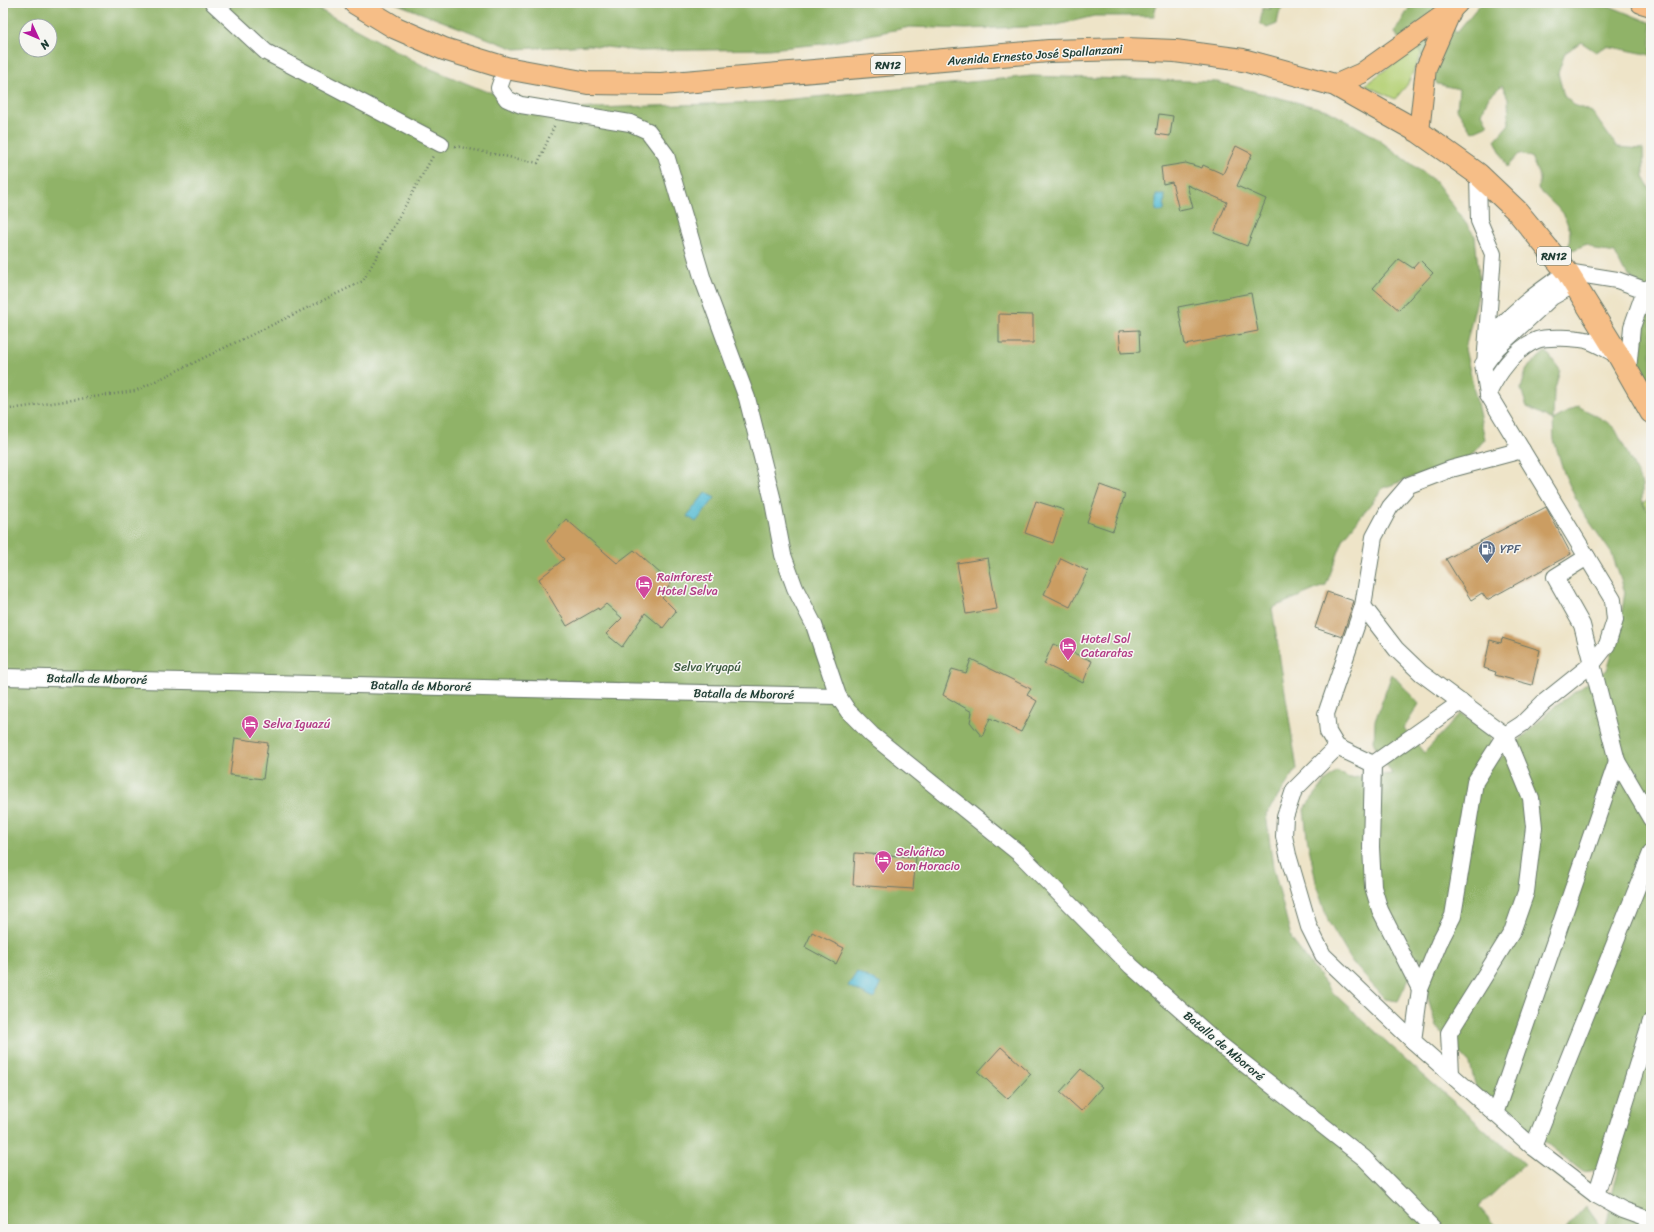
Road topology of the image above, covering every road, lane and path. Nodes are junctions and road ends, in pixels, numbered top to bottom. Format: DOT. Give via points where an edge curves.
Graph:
graph roads {
  1 [pos="213,3"];
  2 [pos="355,3"];
  3 [pos="1641,3"];
  4 [pos="1455,6"];
  5 [pos="1651,6"];
  6 [pos="506,68"];
  7 [pos="1335,84"];
  8 [pos="560,111"];
  9 [pos="1419,132"];
  10 [pos="441,144"];
  11 [pos="1478,174"];
  12 [pos="1571,278"];
  13 [pos="1648,289"];
  14 [pos="1488,342"];
  15 [pos="1484,364"];
  16 [pos="1624,364"];
  17 [pos="1488,394"];
  18 [pos="3,410"];
  19 [pos="1651,412"];
  20 [pos="1522,450"];
  21 [pos="1587,557"];
  22 [pos="1363,606"];
  23 [pos="1593,663"];
  24 [pos="3,677"];
  25 [pos="838,696"];
  26 [pos="1461,702"];
  27 [pos="1505,735"];
  28 [pos="1337,747"];
  29 [pos="1617,762"];
  30 [pos="1373,764"];
  31 [pos="1651,819"];
  32 [pos="1651,853"];
  33 [pos="1420,989"];
  34 [pos="1651,1021"];
  35 [pos="1413,1041"];
  36 [pos="1451,1074"];
  37 [pos="1495,1114"];
  38 [pos="1533,1147"];
  39 [pos="1596,1195"];
  40 [pos="1651,1220"];
  41 [pos="1434,1229"];
  1 -- 10 [label="street" via="266,52"];
  2 -- 6 [label="highway, Avenida Ernesto José Spallanzani / RN12" via="396,28 444,49"];
  3 -- 5 [label="main road"];
  4 -- 7 [label="main road" via="1362,72"];
  4 -- 9 [label="main road" via="1426,68"];
  6 -- 7 [label="highway, Avenida Ernesto José Spallanzani / RN12" via="588,83 661,84 1049,51 1126,49 1175,50 1243,60"];
  6 -- 8 [label="street, Batalla de Mbororé" via="499,88 507,99 521,106"];
  7 -- 9 [label="highway, Avenida Ernesto José Spallanzani / RN12"];
  8 -- 10 [label="path" via="538,163"];
  8 -- 25 [label="street, Batalla de Mbororé" via="630,123 648,131 666,155 703,280 747,398 772,497 783,555 795,588 814,625"];
  9 -- 11 [label="highway, Avenida Ernesto José Spallanzani / RN12"];
  10 -- 18 [label="path" via="363,281 135,390"];
  11 -- 12 [label="highway, Avenida Ernesto José Spallanzani / RN12" via="1517,211"];
  11 -- 14 [label="street" via="1479,221 1493,254"];
  12 -- 13 [label="street" via="1617,280"];
  12 -- 14 [label="street" via="1538,292 1498,328"];
  12 -- 15 [label="street" via="1497,348"];
  12 -- 16 [label="highway, Avenida Ernesto José Spallanzani / RN12"];
  13 -- 16 [label="street" via="1632,328"];
  14 -- 15 [label="street"];
  15 -- 17 [label="street"];
  16 -- 17 [label="street" via="1587,341 1565,337 1538,339 1519,350 1493,383"];
  16 -- 19 [label="highway, Avenida Ernesto José Spallanzani / RN12"];
  17 -- 20 [label="street"];
  20 -- 21 [label="street"];
  20 -- 22 [label="street" via="1451,469 1409,485 1390,507 1374,537"];
  21 -- 23 [label="street" via="1613,600 1615,620 1607,645"];
  21 -- 23 [label="street" via="1556,577 1582,625"];
  22 -- 26 [label="street" via="1396,649 1421,673"];
  22 -- 28 [label="street" via="1326,714 1328,732"];
  23 -- 27 [label="street" via="1542,703 1522,724"];
  23 -- 29 [label="street"];
  24 -- 25 [label="street, Batalla de Mbororé"];
  25 -- 41 [label="street, Batalla de Mbororé" via="848,711 872,735 1020,854 1131,966 1218,1042 1364,1158"];
  26 -- 27 [label="street"];
  26 -- 30 [label="street"];
  27 -- 33 [label="street" via="1475,782 1453,916"];
  27 -- 36 [label="street" via="1531,798 1534,827 1526,892 1512,932 1449,1033"];
  28 -- 30 [label="street"];
  28 -- 35 [label="street" via="1294,790 1285,816 1284,836 1288,855 1309,927 1323,955"];
  29 -- 31 [label="street"];
  29 -- 37 [label="street"];
  30 -- 33 [label="street" via="1370,847 1374,887 1380,910"];
  32 -- 38 [label="street"];
  33 -- 35 [label="street"];
  34 -- 39 [label="street"];
  35 -- 36 [label="street"];
  36 -- 37 [label="street"];
  37 -- 38 [label="street"];
  38 -- 39 [label="street"];
  39 -- 40 [label="street" via="1623,1210"];
}
